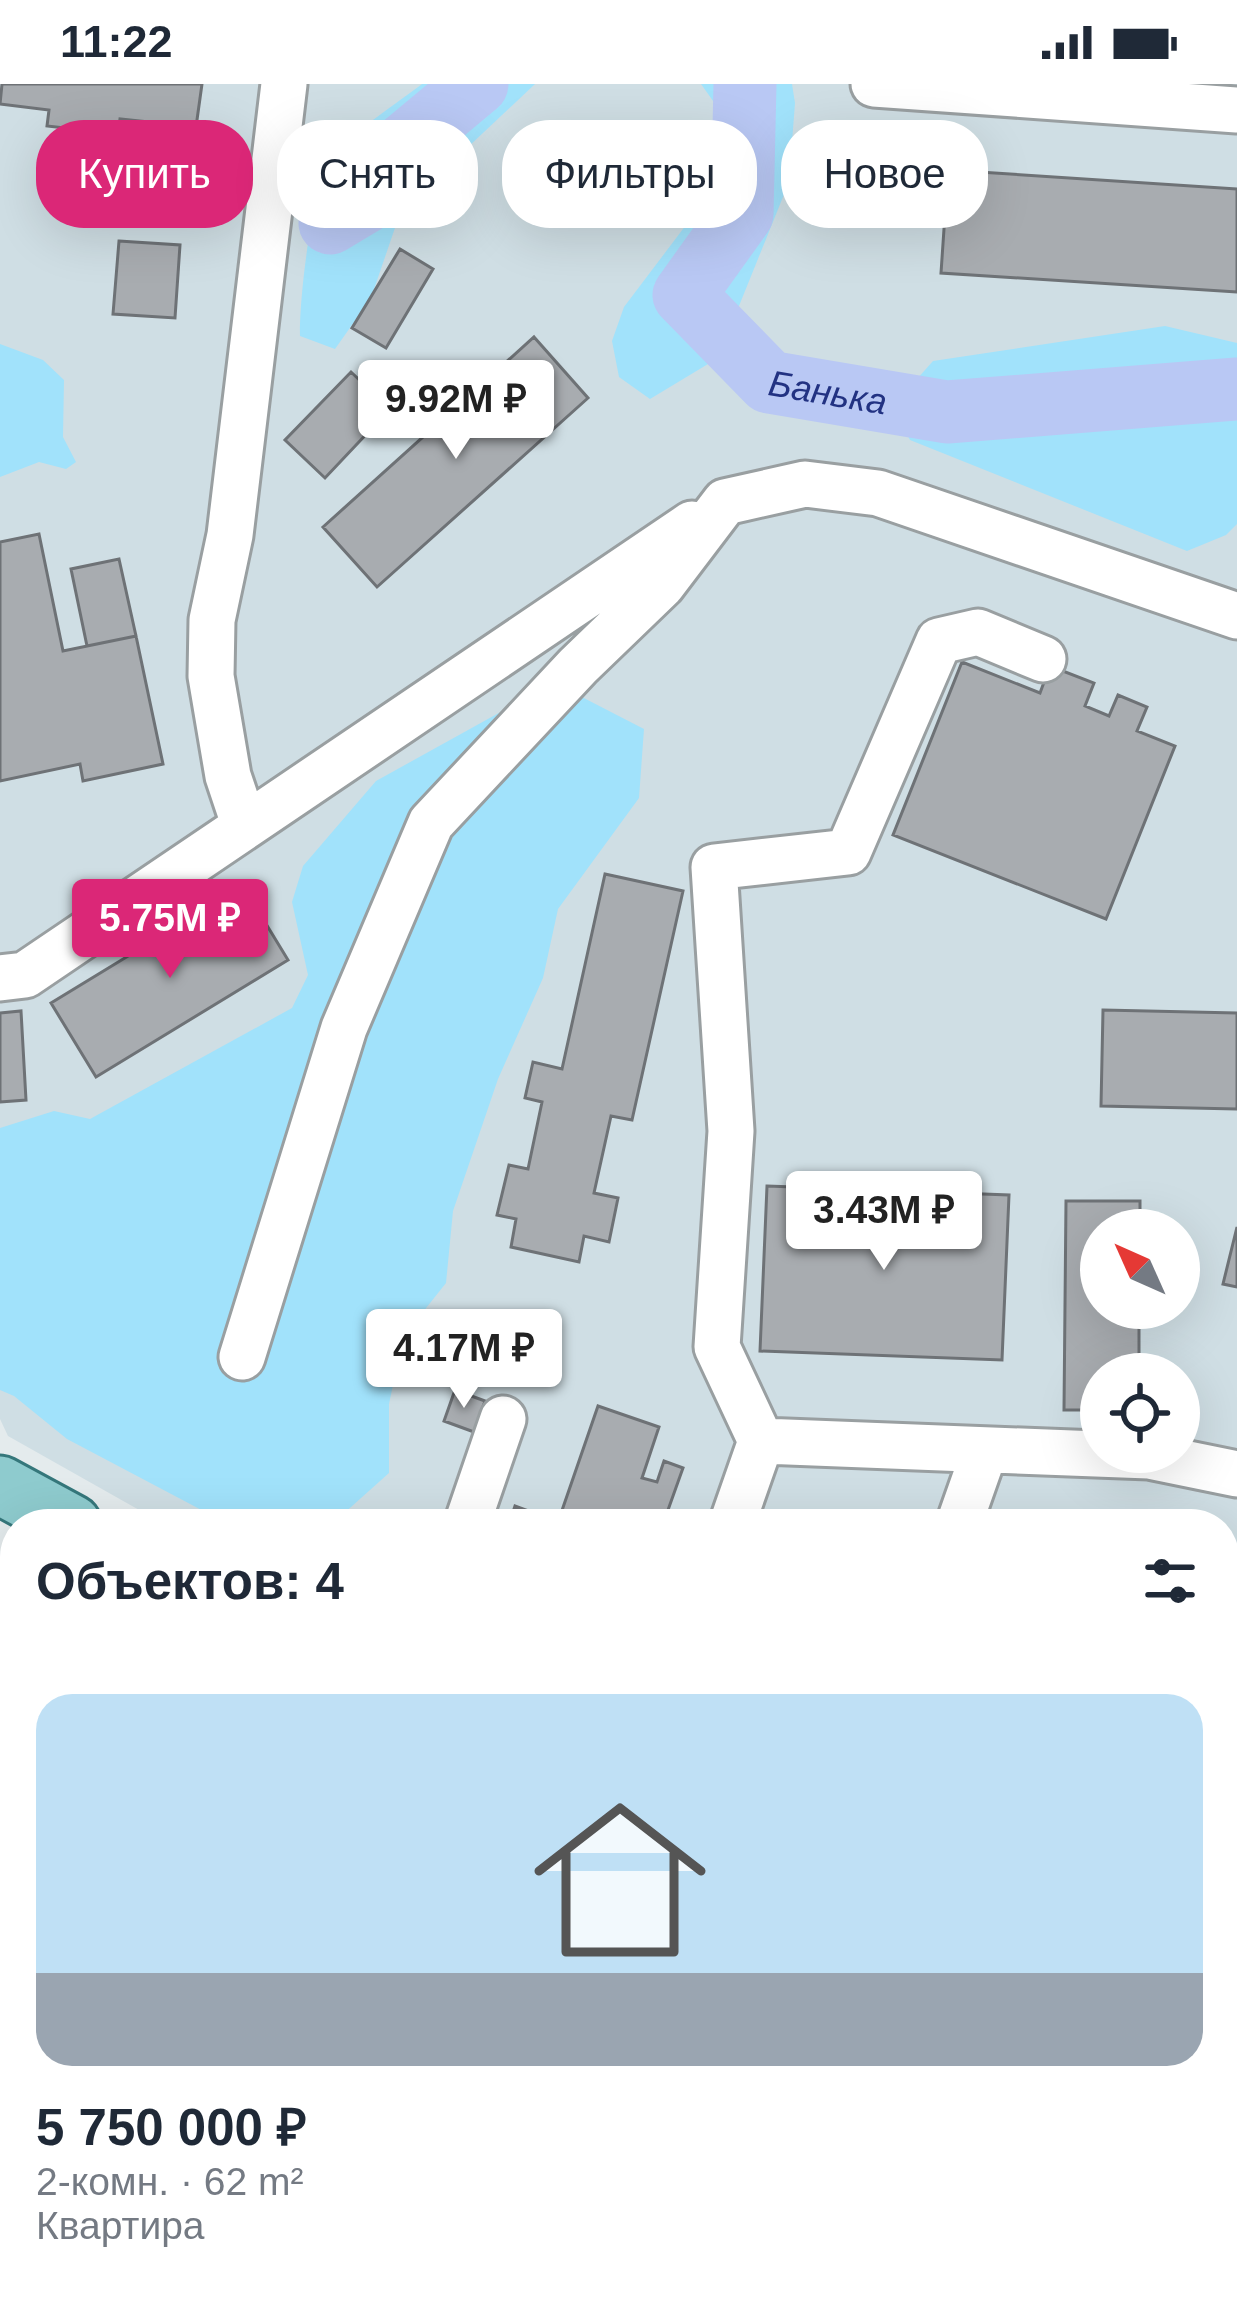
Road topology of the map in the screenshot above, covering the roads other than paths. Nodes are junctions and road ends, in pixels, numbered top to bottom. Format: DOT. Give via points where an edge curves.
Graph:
graph roads {
  1 [pos="284,84"];
  2 [pos="874,84"];
  3 [pos="1237,110"];
  4 [pos="725,502"];
  5 [pos="1237,616"];
  6 [pos="1043,659"];
  7 [pos="244,824"];
  8 [pos="0,979"];
  9 [pos="242,1358"];
  10 [pos="503,1419"];
  11 [pos="761,1442"];
  12 [pos="985,1450"];
  13 [pos="1237,1474"];
  14 [pos="0,1485"];
  15 [pos="44,1509"];
  16 [pos="472,1509"];
  17 [pos="737,1509"];
  18 [pos="963,1509"];
  1 -- 7 [label="street" via="230,535 212,620 211,676"];
  2 -- 3 [label="street"];
  4 -- 5 [label="street" via="805,484 878,493"];
  4 -- 7 [label="street"];
  4 -- 9 [label="street" via="662,585 431,823 344,1028"];
  6 -- 11 [label="street" via="978,632 939,641 848,853 714,866 731,1131 717,1347"];
  7 -- 8 [label="street" via="25,975"];
  10 -- 16 [label="street"];
  11 -- 12 [label="street"];
  11 -- 17 [label="street"];
  12 -- 13 [label="street" via="1149,1456"];
  12 -- 18 [label="street"];
  14 -- 15 [label="main road"];
}
